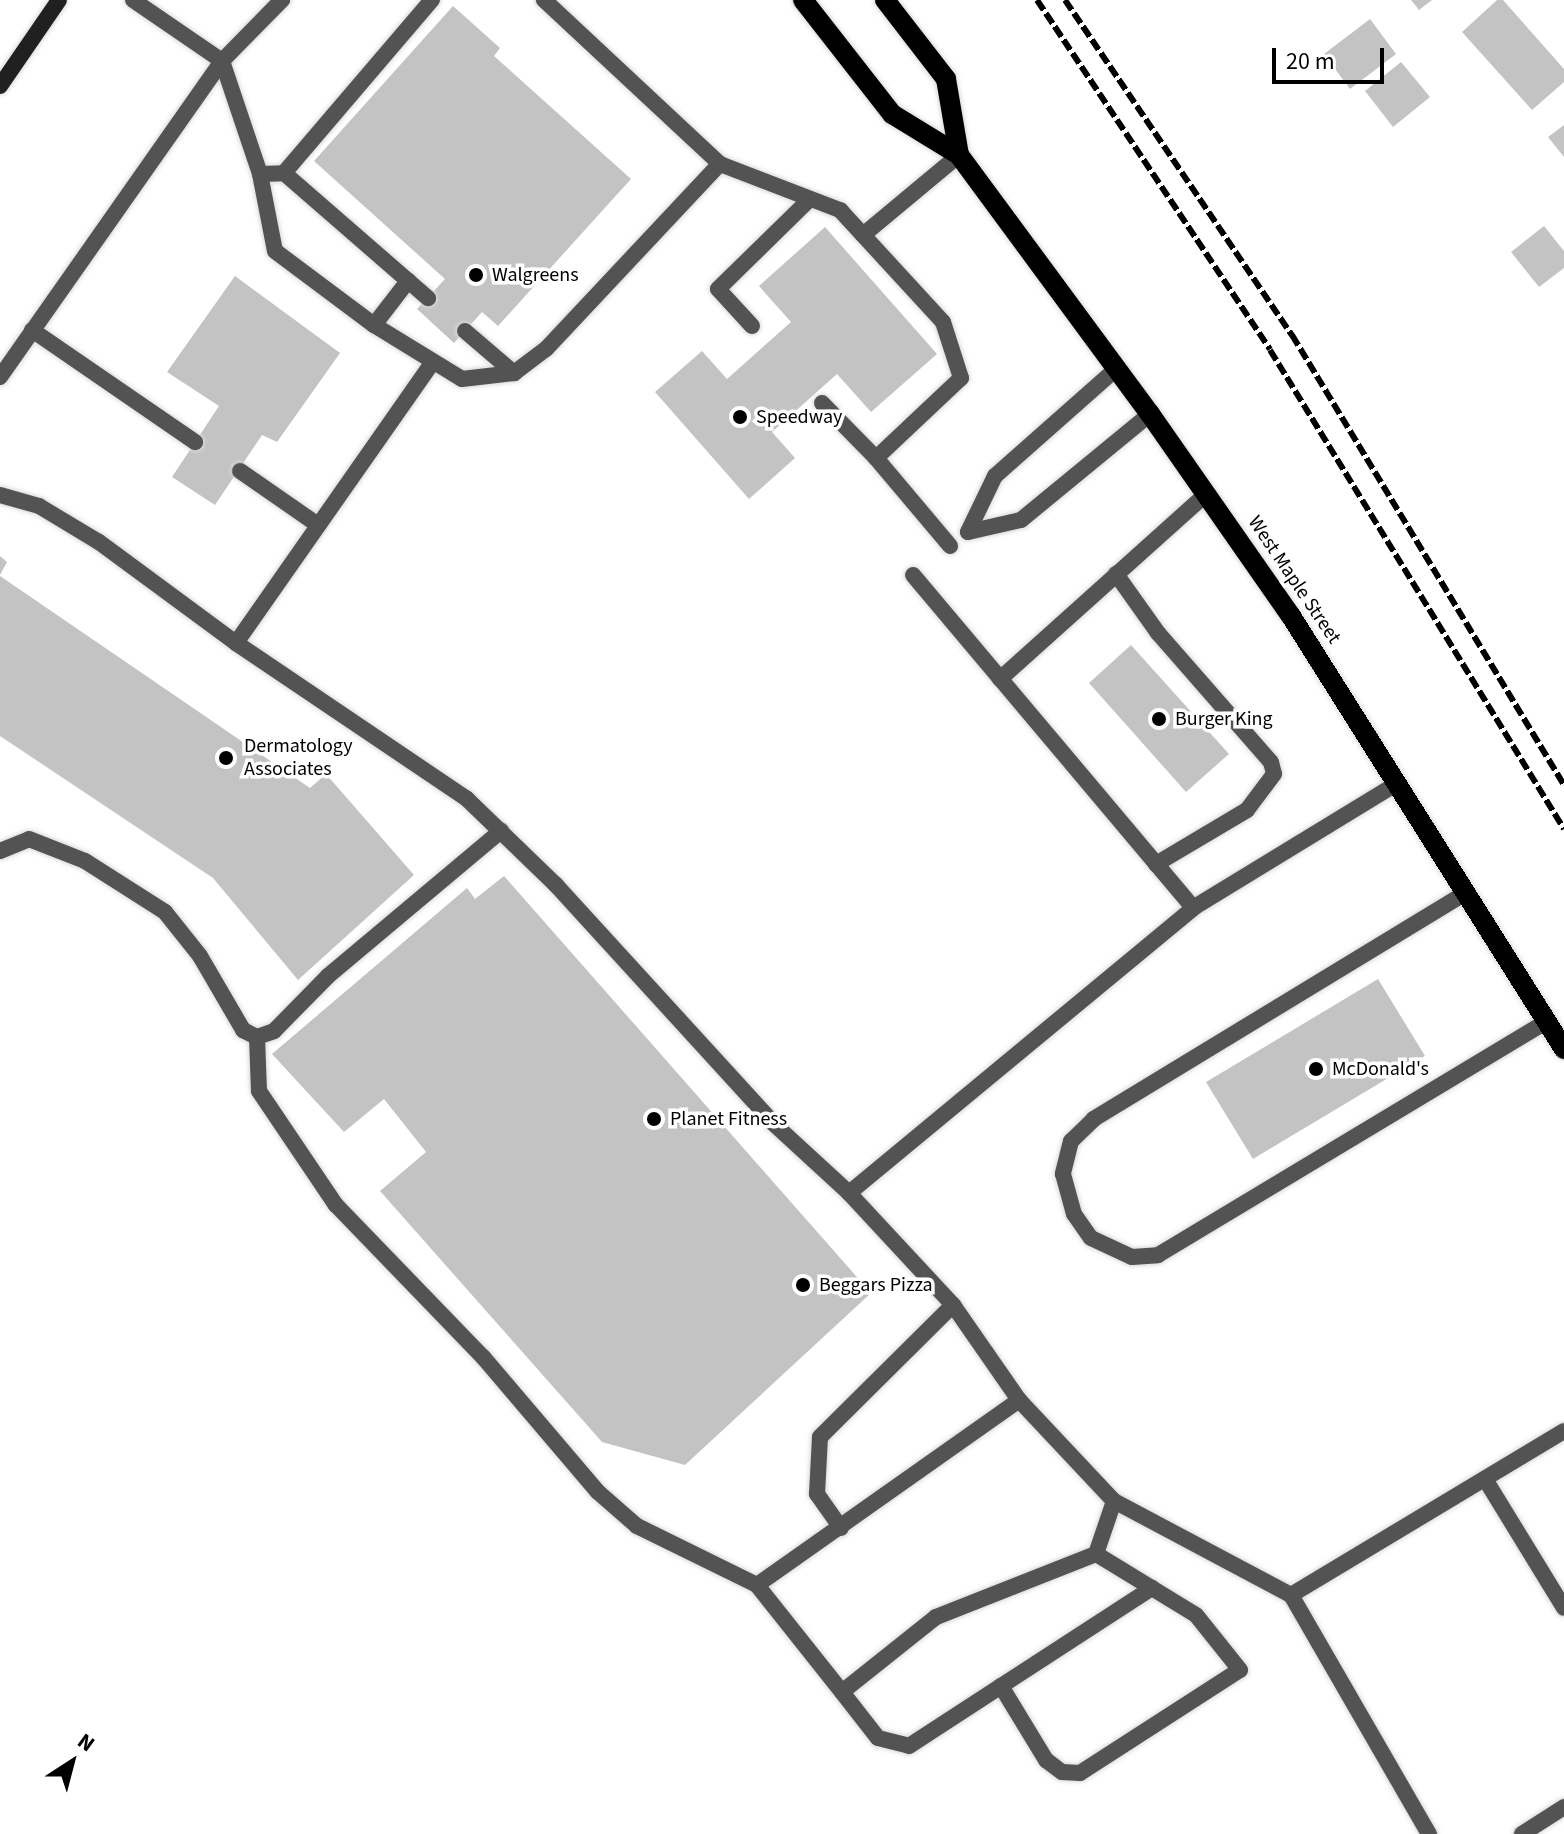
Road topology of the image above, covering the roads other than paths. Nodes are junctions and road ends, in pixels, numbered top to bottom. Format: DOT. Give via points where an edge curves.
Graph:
graph roads {
  1 [pos="59,0"];
  2 [pos="133,0"];
  3 [pos="282,0"];
  4 [pos="432,0"];
  5 [pos="544,0"];
  6 [pos="803,0"];
  7 [pos="885,0"];
  8 [pos="222,61"];
  9 [pos="0,86"];
  10 [pos="959,155"];
  11 [pos="720,164"];
  12 [pos="284,173"];
  13 [pos="260,174"];
  14 [pos="808,201"];
  15 [pos="863,235"];
  16 [pos="408,281"];
  17 [pos="428,298"];
  18 [pos="374,325"];
  19 [pos="752,326"];
  20 [pos="32,330"];
  21 [pos="465,331"];
  22 [pos="432,363"];
  23 [pos="1117,368"];
  24 [pos="514,373"];
  25 [pos="0,377"];
  26 [pos="822,403"];
  27 [pos="1150,414"];
  28 [pos="195,442"];
  29 [pos="876,458"];
  30 [pos="240,471"];
  31 [pos="1206,494"];
  32 [pos="0,495"];
  33 [pos="318,525"];
  34 [pos="950,546"];
  35 [pos="1116,574"];
  36 [pos="913,575"];
  37 [pos="236,643"];
  38 [pos="1000,679"];
  39 [pos="1398,783"];
  40 [pos="501,831"];
  41 [pos="0,851"];
  42 [pos="1156,864"];
  43 [pos="1467,892"];
  44 [pos="1193,908"];
  45 [pos="1547,1021"];
  46 [pos="257,1037"];
  47 [pos="1564,1049"];
  48 [pos="849,1193"];
  49 [pos="953,1305"];
  50 [pos="1019,1400"];
  51 [pos="1564,1431"];
  52 [pos="1485,1479"];
  53 [pos="1114,1501"];
  54 [pos="841,1528"];
  55 [pos="1096,1554"];
  56 [pos="757,1585"];
  57 [pos="1152,1588"];
  58 [pos="1291,1595"];
  59 [pos="1562,1599"];
  60 [pos="1001,1686"];
  61 [pos="842,1692"];
  62 [pos="1564,1807"];
  63 [pos="1429,1834"];
  64 [pos="1522,1834"];
  1 -- 9 [label="street"];
  2 -- 8 [label="lane"];
  3 -- 8 [label="lane"];
  4 -- 12 [label="lane"];
  5 -- 11 [label="lane"];
  6 -- 10 [label="main road, West Maple Street" via="892,114"];
  7 -- 10 [label="main road, West Maple Street" via="946,79"];
  8 -- 13 [label="lane"];
  8 -- 20 [label="lane"];
  10 -- 15 [label="lane"];
  10 -- 23 [label="main road, West Maple Street"];
  11 -- 14 [label="lane"];
  11 -- 24 [label="lane" via="546,349"];
  12 -- 13 [label="lane"];
  12 -- 16 [label="lane"];
  13 -- 18 [label="lane" via="275,251"];
  14 -- 15 [label="lane" via="840,210"];
  14 -- 19 [label="lane" via="718,289"];
  15 -- 29 [label="lane" via="943,322 961,378"];
  16 -- 17 [label="lane"];
  16 -- 18 [label="lane"];
  18 -- 22 [label="lane"];
  20 -- 25 [label="lane"];
  20 -- 28 [label="lane"];
  21 -- 24 [label="lane"];
  22 -- 24 [label="lane" via="462,379"];
  22 -- 33 [label="lane"];
  23 -- 27 [label="main road, West Maple Street"];
  23 -- 27 [label="lane" via="995,476 968,532 1021,520"];
  26 -- 29 [label="lane"];
  27 -- 31 [label="main road, West Maple Street"];
  29 -- 34 [label="lane"];
  30 -- 33 [label="lane"];
  31 -- 35 [label="lane"];
  31 -- 39 [label="main road, West Maple Street"];
  32 -- 37 [label="lane" via="39,506 99,542"];
  33 -- 37 [label="lane"];
  35 -- 38 [label="lane"];
  35 -- 42 [label="lane" via="1158,633 1271,762 1274,774 1247,810"];
  36 -- 38 [label="lane"];
  37 -- 40 [label="lane" via="467,799"];
  38 -- 42 [label="lane"];
  39 -- 43 [label="main road, West Maple Street"];
  39 -- 44 [label="lane"];
  40 -- 46 [label="lane" via="328,976 274,1031"];
  40 -- 48 [label="lane" via="773,1123"];
  41 -- 46 [label="lane" via="29,839 85,861 165,912 200,956 243,1030"];
  42 -- 44 [label="lane"];
  43 -- 45 [label="main road, West Maple Street"];
  43 -- 45 [label="lane" via="1094,1119 1071,1141 1063,1174 1074,1214 1091,1238 1132,1257 1158,1255"];
  44 -- 48 [label="lane"];
  45 -- 47 [label="main road, West Maple Street"];
  46 -- 56 [label="lane" via="259,1091 336,1205 483,1357 598,1492 637,1526"];
  48 -- 49 [label="lane"];
  49 -- 50 [label="lane"];
  49 -- 54 [label="lane" via="820,1437 817,1494"];
  50 -- 53 [label="lane"];
  50 -- 54 [label="lane"];
  51 -- 52 [label="lane"];
  52 -- 58 [label="lane"];
  52 -- 59 [label="lane"];
  53 -- 55 [label="lane"];
  53 -- 58 [label="lane"];
  54 -- 56 [label="lane"];
  55 -- 57 [label="lane"];
  55 -- 61 [label="lane" via="936,1617"];
  56 -- 61 [label="lane"];
  57 -- 60 [label="lane"];
  57 -- 60 [label="lane" via="1196,1615 1240,1670 1080,1773 1062,1772 1046,1760"];
  58 -- 63 [label="lane"];
  60 -- 61 [label="lane" via="909,1746 878,1738"];
  62 -- 64 [label="lane"];
}
